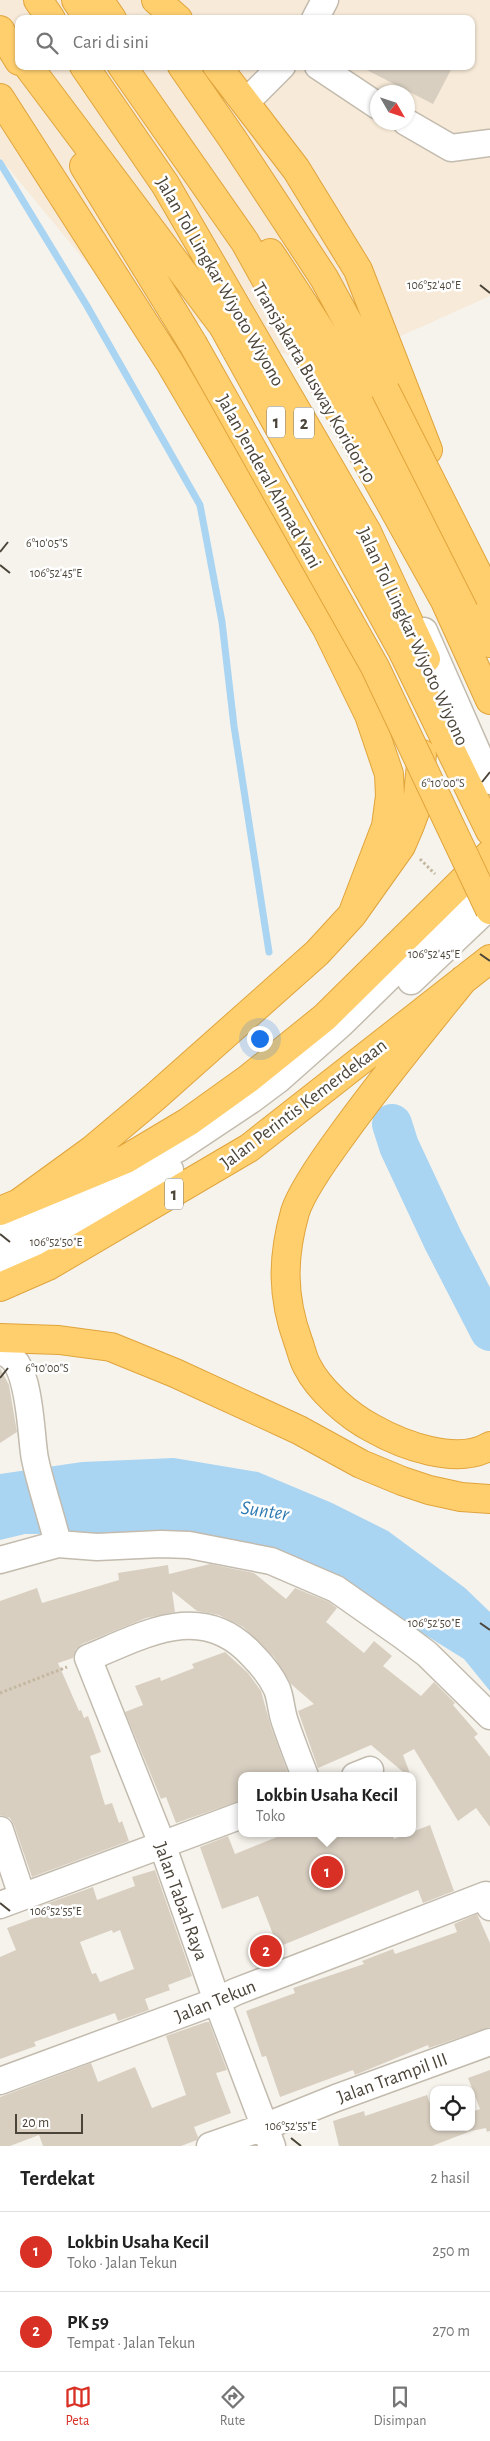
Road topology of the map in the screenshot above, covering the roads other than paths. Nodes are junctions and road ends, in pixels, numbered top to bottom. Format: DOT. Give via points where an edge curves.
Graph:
graph roads {
  1 [pos="38,0"];
  2 [pos="62,0"];
  3 [pos="76,0"];
  4 [pos="99,0"];
  5 [pos="146,0"];
  6 [pos="156,0"];
  7 [pos="325,0"];
  8 [pos="48,15"];
  9 [pos="72,15"];
  10 [pos="86,15"];
  11 [pos="109,15"];
  12 [pos="151,15"];
  13 [pos="173,15"];
  14 [pos="317,15"];
  15 [pos="0,30"];
  16 [pos="15,49"];
  17 [pos="15,54"];
  18 [pos="24,70"];
  19 [pos="31,70"];
  20 [pos="88,70"];
  21 [pos="88,70"];
  22 [pos="112,70"];
  23 [pos="125,70"];
  24 [pos="147,70"];
  25 [pos="185,70"];
  26 [pos="221,70"];
  27 [pos="278,70"];
  28 [pos="324,70"];
  29 [pos="0,98"];
  30 [pos="370,101"];
  31 [pos="246,102"];
  32 [pos="415,127"];
  33 [pos="490,143"];
  34 [pos="419,430"];
  35 [pos="421,506"];
  36 [pos="448,555"];
  37 [pos="490,598"];
  38 [pos="490,643"];
  39 [pos="423,695"];
  40 [pos="490,700"];
  41 [pos="490,716"];
  42 [pos="490,781"];
  43 [pos="490,799"];
  44 [pos="490,831"];
  45 [pos="490,854"];
  46 [pos="490,878"];
  47 [pos="490,908"];
  48 [pos="352,915"];
  49 [pos="490,959"];
  50 [pos="463,980"];
  51 [pos="338,1026"];
  52 [pos="318,1056"];
  53 [pos="9,1207"];
  54 [pos="0,1236"];
  55 [pos="0,1263"];
  56 [pos="0,1287"];
  57 [pos="0,1338"];
  58 [pos="0,1352"];
  59 [pos="490,1446"];
  60 [pos="490,1499"];
  61 [pos="57,1540"];
  62 [pos="0,1560"];
  63 [pos="490,1716"];
  64 [pos="303,1772"];
  65 [pos="238,1817"];
  66 [pos="0,1830"];
  67 [pos="162,1844"];
  68 [pos="11,1901"];
  69 [pos="488,1901"];
  70 [pos="217,2001"];
  71 [pos="490,2042"];
  72 [pos="0,2081"];
  73 [pos="268,2137"];
  74 [pos="210,2146"];
  1 -- 8 [label="highway"];
  2 -- 9 [label="street"];
  3 -- 10 [label="highway"];
  4 -- 11 [label="highway"];
  5 -- 12 [label="highway"];
  6 -- 13 [label="highway"];
  7 -- 14 [label="street"];
  15 -- 16 [label="highway"];
  15 -- 17 [label="highway"];
  18 -- 47 [label="highway, Jalan Jenderal Ahmad Yani / 1, bridge" via="193,344 375,667"];
  19 -- 39 [label="highway, Jalan Jenderal Ahmad Yani / 1" via="223,326 402,650"];
  20 -- 42 [label="street, Transjakarta Busway Koridor 10" via="124,116 214,253 345,480 402,584"];
  21 -- 43 [label="highway, Jalan Tol Lingkar Wiyoto Wiyono / 2" via="165,184 368,532"];
  22 -- 41 [label="street, Transjakarta Busway Koridor 10" via="235,244 432,583"];
  23 -- 40 [label="highway, Jalan Tol Lingkar Wiyoto Wiyono / 2" via="245,242 445,601"];
  24 -- 35 [label="highway" via="308,309"];
  25 -- 37 [label="highway, bridge" via="324,278 385,390"];
  26 -- 31 [label="highway"];
  27 -- 31 [label="street"];
  28 -- 30 [label="street"];
  29 -- 48 [label="highway" via="170,363 326,629 369,714 389,774 390,796 386,826"];
  31 -- 34 [label="highway" via="296,169 358,270"];
  32 -- 33 [label="street" via="451,148"];
  34 -- 35 [label="highway"];
  34 -- 36 [label="highway" via="461,517"];
  35 -- 36 [label="highway"];
  36 -- 38 [label="highway"];
  39 -- 44 [label="highway, Jalan Jenderal Ahmad Yani / 1"];
  39 -- 48 [label="highway" via="422,768 417,806 401,846"];
  45 -- 51 [label="highway, Jalan Perintis Kemerdekaan / 1" via="450,892"];
  46 -- 51 [label="street"];
  47 -- 51 [label="street" via="384,1006"];
  48 -- 53 [label="highway" via="317,953 92,1150"];
  49 -- 50 [label="highway, Jalan Perintis Kemerdekaan / 1"];
  50 -- 52 [label="highway, Jalan Perintis Kemerdekaan / 1" via="369,1055"];
  50 -- 59 [label="highway" via="382,1080 324,1160 296,1210 284,1282 289,1315 308,1367 332,1399 365,1425 395,1441 453,1454"];
  51 -- 52 [label="highway, Jalan Perintis Kemerdekaan / 1"];
  52 -- 53 [label="highway, Jalan Perintis Kemerdekaan / 1" via="188,1122 126,1159"];
  52 -- 54 [label="street" via="179,1148"];
  52 -- 55 [label="street" via="238,1126 163,1175"];
  52 -- 56 [label="highway, Jalan Perintis Kemerdekaan / 1" via="249,1148 48,1266"];
  57 -- 60 [label="highway" via="59,1340 111,1347 299,1430 361,1464 402,1481 461,1497"];
  58 -- 61 [label="street" via="13,1357 20,1368 36,1461"];
  61 -- 62 [label="street"];
  61 -- 63 [label="street" via="97,1547 189,1545 271,1560 336,1589 403,1636 427,1654"];
  64 -- 67 [label="street, Jalan Tabah Raya" via="271,1677 242,1643 224,1633 209,1626 182,1624 88,1658"];
  65 -- 67 [label="street"];
  66 -- 68 [label="street"];
  67 -- 68 [label="street"];
  67 -- 70 [label="street, Jalan Tabah Raya"];
  69 -- 70 [label="street, Jalan Tekun" via="234,1992"];
  70 -- 72 [label="street, Jalan Tekun"];
  70 -- 73 [label="street, Jalan Tabah Raya"];
  71 -- 73 [label="street, Jalan Trampil III" via="336,2098"];
  73 -- 74 [label="street, Jalan Trampil III"];
}
